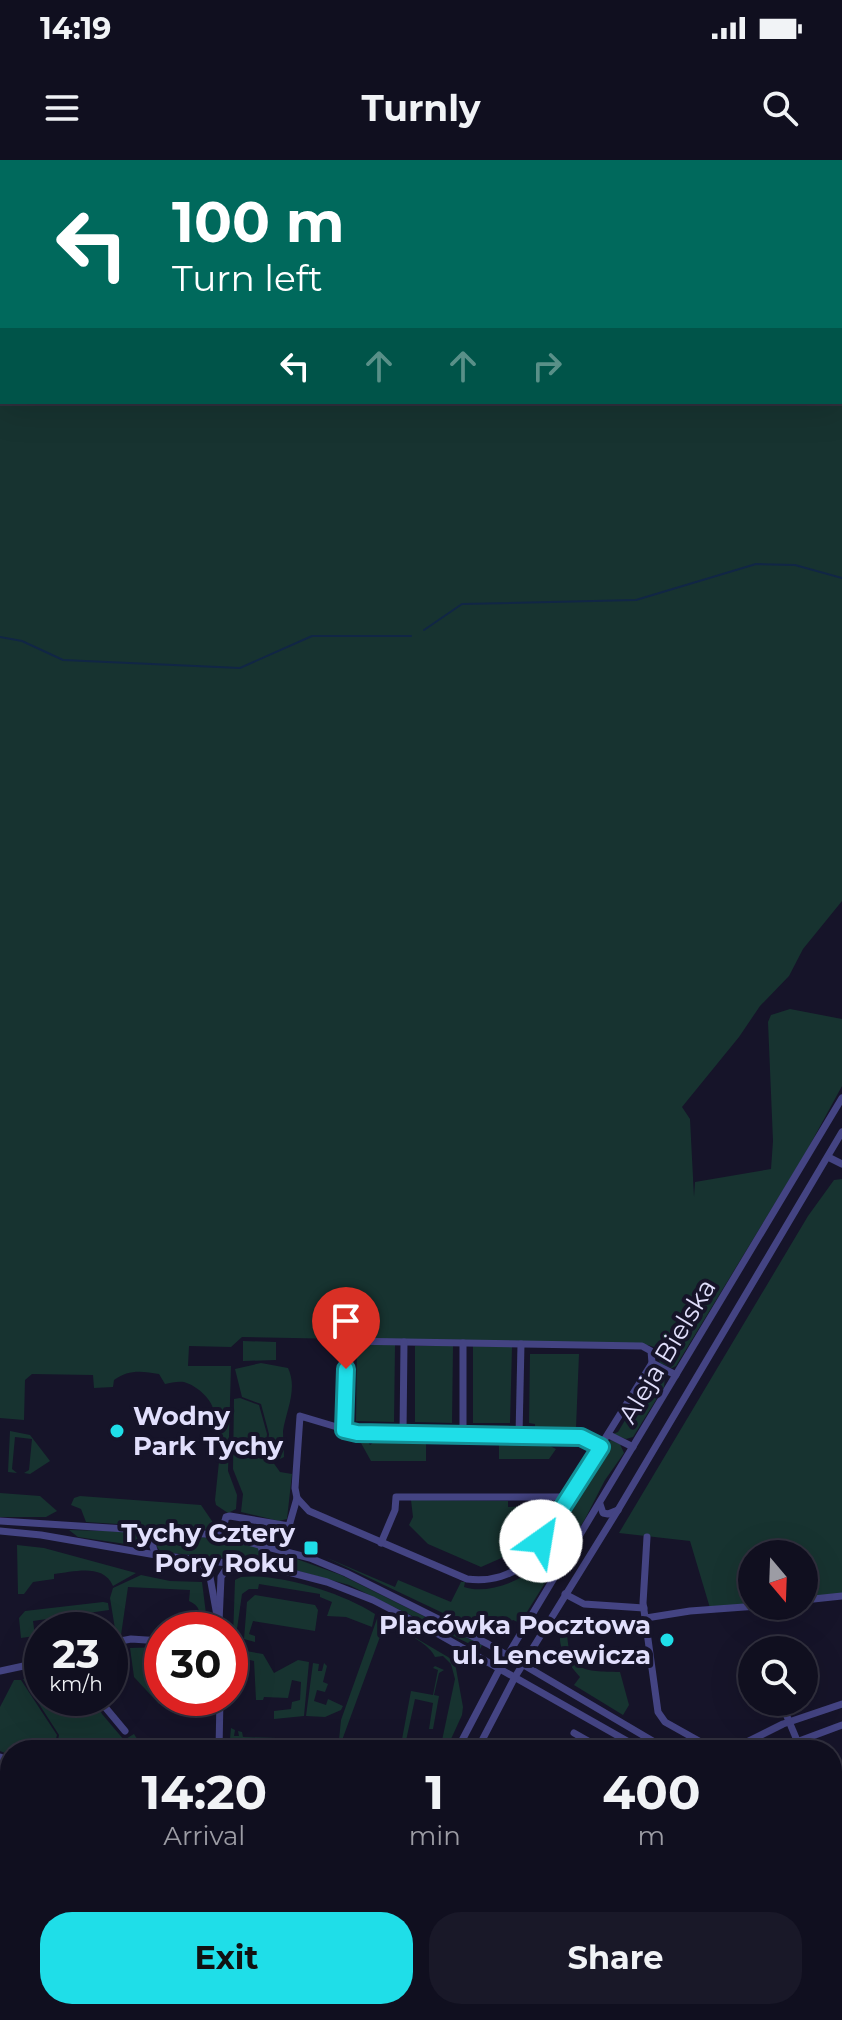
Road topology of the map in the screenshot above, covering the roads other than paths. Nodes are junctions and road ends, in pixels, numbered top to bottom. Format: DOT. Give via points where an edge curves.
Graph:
graph roads {
  1 [pos="842,1098"];
  2 [pos="842,1132"];
  3 [pos="828,1157"];
  4 [pos="842,1164"];
  5 [pos="702,1330"];
  6 [pos="717,1340"];
  7 [pos="404,1342"];
  8 [pos="463,1343"];
  9 [pos="521,1344"];
  10 [pos="652,1363"];
  11 [pos="676,1375"];
  12 [pos="344,1430"];
  13 [pos="403,1433"];
  14 [pos="463,1434"];
  15 [pos="519,1435"];
  16 [pos="609,1435"];
  17 [pos="601,1447"];
  18 [pos="633,1447"];
  19 [pos="569,1497"];
  20 [pos="297,1498"];
  21 [pos="600,1504"];
  22 [pos="618,1510"];
  23 [pos="0,1521"];
  24 [pos="589,1523"];
  25 [pos="158,1529"];
  26 [pos="0,1531"];
  27 [pos="221,1535"];
  28 [pos="601,1536"];
  29 [pos="647,1537"];
  30 [pos="381,1543"];
  31 [pos="260,1544"];
  32 [pos="156,1555"];
  33 [pos="199,1560"];
  34 [pos="230,1563"];
  35 [pos="256,1566"];
  36 [pos="565,1594"];
  37 [pos="842,1596"];
  38 [pos="818,1599"];
  39 [pos="738,1607"];
  40 [pos="644,1608"];
  41 [pos="216,1612"];
  42 [pos="220,1612"];
  43 [pos="646,1618"];
  44 [pos="508,1655"];
  45 [pos="523,1664"];
  46 [pos="24,1666"];
  47 [pos="500,1668"];
  48 [pos="0,1671"];
  49 [pos="515,1677"];
  50 [pos="842,1704"];
  51 [pos="112,1716"];
  52 [pos="220,1716"];
  53 [pos="788,1716"];
  54 [pos="790,1721"];
  55 [pos="842,1725"];
  56 [pos="125,1731"];
  57 [pos="574,1733"];
  58 [pos="219,1740"];
  59 [pos="462,1740"];
  60 [pos="482,1740"];
  61 [pos="586,1740"];
  62 [pos="625,1740"];
  63 [pos="651,1740"];
  64 [pos="697,1740"];
  65 [pos="751,1740"];
  66 [pos="797,1740"];
  67 [pos="800,1740"];
  1 -- 5 [label="street, Aleja Bielska"];
  2 -- 3 [label="street, Aleja Bielska"];
  3 -- 4 [label="street"];
  3 -- 6 [label="street, Aleja Bielska"];
  5 -- 6 [label="street" via="712,1331"];
  5 -- 11 [label="street, Aleja Bielska"];
  6 -- 22 [label="street, Aleja Bielska"];
  7 -- 8 [label="street"];
  7 -- 12 [label="street" via="346,1341"];
  7 -- 13 [label="street"];
  8 -- 9 [label="street"];
  8 -- 14 [label="street"];
  9 -- 10 [label="street" via="642,1346 651,1351"];
  9 -- 15 [label="street"];
  10 -- 11 [label="street"];
  10 -- 16 [label="street"];
  11 -- 18 [label="street, Aleja Bielska"];
  12 -- 13 [label="street"];
  12 -- 20 [label="street" via="300,1416"];
  13 -- 14 [label="street"];
  14 -- 15 [label="street"];
  15 -- 17 [label="street" via="581,1437"];
  16 -- 17 [label="street"];
  16 -- 18 [label="street"];
  17 -- 19 [label="street"];
  18 -- 21 [label="street, Aleja Bielska"];
  19 -- 30 [label="street" via="396,1497"];
  19 -- 30 [label="street" via="530,1559 494,1579 467,1579"];
  20 -- 27 [label="street" via="289,1526 230,1516"];
  20 -- 30 [label="street" via="309,1511"];
  21 -- 22 [label="street" via="603,1513"];
  21 -- 24 [label="street, Aleja Bielska"];
  22 -- 28 [label="street, Aleja Bielska"];
  23 -- 25 [label="street"];
  24 -- 28 [label="street" via="601,1523"];
  24 -- 44 [label="street, Aleja Bielska"];
  25 -- 27 [label="street"];
  25 -- 32 [label="street" via="151,1546"];
  26 -- 32 [label="street"];
  27 -- 31 [label="street"];
  28 -- 36 [label="street, Aleja Bielska"];
  29 -- 40 [label="street"];
  31 -- 35 [label="street" via="264,1555"];
  31 -- 44 [label="street" via="346,1573"];
  32 -- 33 [label="street"];
  33 -- 34 [label="street"];
  33 -- 41 [label="street" via="209,1573"];
  34 -- 35 [label="street"];
  34 -- 42 [label="street" via="221,1577"];
  35 -- 47 [label="street" via="350,1590"];
  36 -- 40 [label="street" via="584,1604"];
  36 -- 45 [label="street, Aleja Bielska"];
  37 -- 38 [label="street"];
  39 -- 43 [label="street"];
  40 -- 43 [label="street"];
  43 -- 64 [label="street" via="659,1715"];
  44 -- 45 [label="street"];
  44 -- 47 [label="street, Aleja Bielska"];
  45 -- 49 [label="street, Aleja Bielska"];
  45 -- 63 [label="street"];
  46 -- 48 [label="street"];
  47 -- 49 [label="street"];
  47 -- 59 [label="street, Aleja Bielska"];
  49 -- 60 [label="street, Aleja Bielska"];
  49 -- 62 [label="street"];
  50 -- 54 [label="street"];
  51 -- 56 [label="street"];
  52 -- 58 [label="street"];
  53 -- 54 [label="street"];
  54 -- 65 [label="street"];
  54 -- 66 [label="street"];
  55 -- 67 [label="street"];
  57 -- 61 [label="street"];
}
